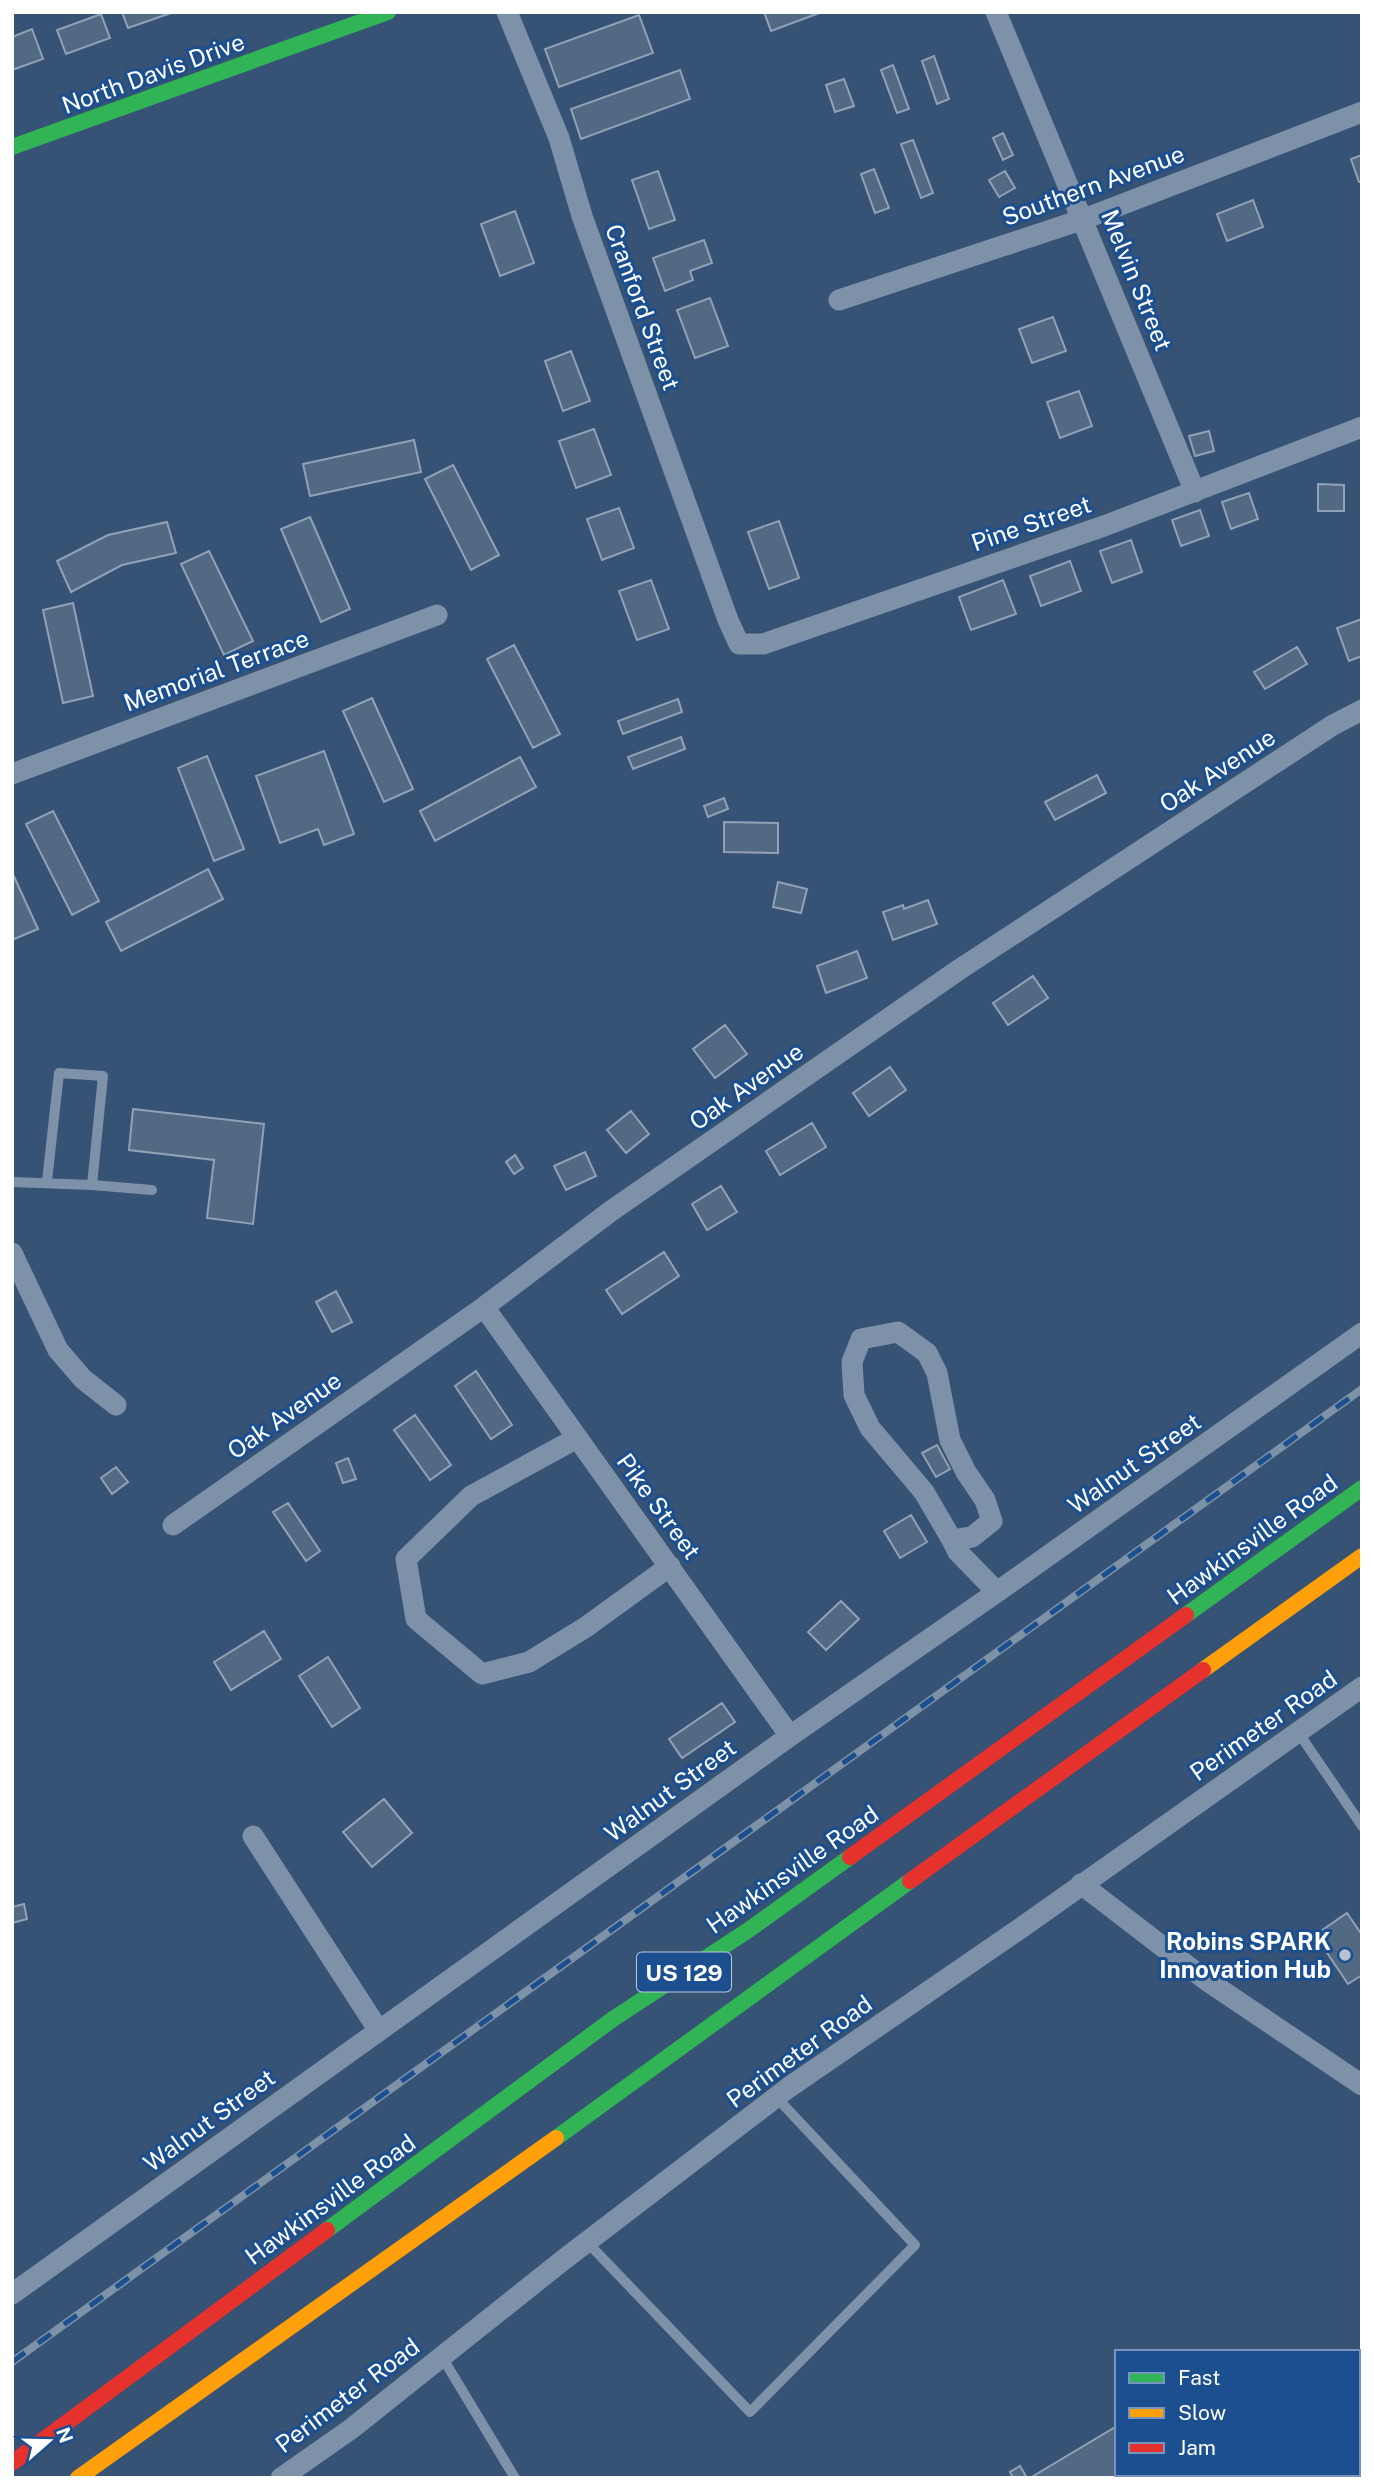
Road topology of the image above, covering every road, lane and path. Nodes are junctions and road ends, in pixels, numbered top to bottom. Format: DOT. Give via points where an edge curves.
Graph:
graph roads {
  1 [pos="388,12"];
  2 [pos="508,12"];
  3 [pos="996,12"];
  4 [pos="1362,112"];
  5 [pos="12,147"];
  6 [pos="1084,219"];
  7 [pos="839,300"];
  8 [pos="1362,428"];
  9 [pos="1195,492"];
  10 [pos="438,615"];
  11 [pos="727,620"];
  12 [pos="1362,710"];
  13 [pos="12,774"];
  14 [pos="47,1181"];
  15 [pos="12,1182"];
  16 [pos="92,1185"];
  17 [pos="152,1190"];
  18 [pos="12,1254"];
  19 [pos="484,1307"];
  20 [pos="1362,1333"];
  21 [pos="116,1405"];
  22 [pos="577,1438"];
  23 [pos="1362,1488"];
  24 [pos="173,1525"];
  25 [pos="952,1540"];
  26 [pos="1362,1556"];
  27 [pos="670,1566"];
  28 [pos="998,1592"];
  29 [pos="1362,1687"];
  30 [pos="1298,1732"];
  31 [pos="790,1736"];
  32 [pos="1362,1826"];
  33 [pos="253,1836"];
  34 [pos="1082,1884"];
  35 [pos="379,2031"];
  36 [pos="1362,2085"];
  37 [pos="776,2096"];
  38 [pos="587,2242"];
  39 [pos="12,2294"];
  40 [pos="442,2357"];
  41 [pos="12,2463"];
  42 [pos="78,2478"];
  43 [pos="281,2478"];
  44 [pos="514,2478"];
  1 -- 5 [label="main road, North Davis Drive"];
  2 -- 11 [label="street, Cranford Street" via="559,138 582,216"];
  3 -- 6 [label="street, Melvin Street"];
  4 -- 6 [label="street, Southern Avenue"];
  6 -- 7 [label="street, Southern Avenue"];
  6 -- 9 [label="street, Melvin Street"];
  8 -- 9 [label="street, Pine Street"];
  9 -- 11 [label="street, Pine Street" via="763,643 739,644"];
  10 -- 13 [label="street, Memorial Terrace"];
  12 -- 19 [label="street, Oak Avenue" via="960,969 611,1211"];
  14 -- 15 [label="lane"];
  14 -- 16 [label="lane"];
  14 -- 16 [label="lane" via="59,1073 103,1076"];
  16 -- 17 [label="lane"];
  18 -- 21 [label="street" via="58,1350 83,1379"];
  19 -- 22 [label="street, Pike Street"];
  19 -- 24 [label="street, Oak Avenue"];
  20 -- 28 [label="street, Walnut Street"];
  22 -- 27 [label="street, Pike Street"];
  22 -- 27 [label="street" via="471,1496 406,1559 416,1619 482,1674 529,1662"];
  23 -- 41 [label="main road, Hawkinsville Road / US 129" via="750,1929 613,2019"];
  25 -- 25 [label="street" via="925,1492 870,1428 854,1395 852,1362 861,1339 898,1332 927,1353 937,1373 950,1440 992,1521 972,1537"];
  25 -- 28 [label="street"];
  26 -- 42 [label="main road, US 129"];
  27 -- 31 [label="street, Pike Street"];
  28 -- 31 [label="street, Walnut Street"];
  29 -- 30 [label="street, Perimeter Road"];
  30 -- 32 [label="lane"];
  30 -- 34 [label="street, Perimeter Road"];
  31 -- 35 [label="street, Walnut Street"];
  33 -- 35 [label="street"];
  34 -- 36 [label="street" via="1206,1980"];
  34 -- 37 [label="street, Perimeter Road"];
  35 -- 39 [label="street, Walnut Street"];
  37 -- 38 [label="street, Perimeter Road"];
  37 -- 38 [label="lane" via="915,2245 750,2412"];
  38 -- 40 [label="street, Perimeter Road"];
  40 -- 43 [label="street, Perimeter Road"];
  40 -- 44 [label="lane"];
}
